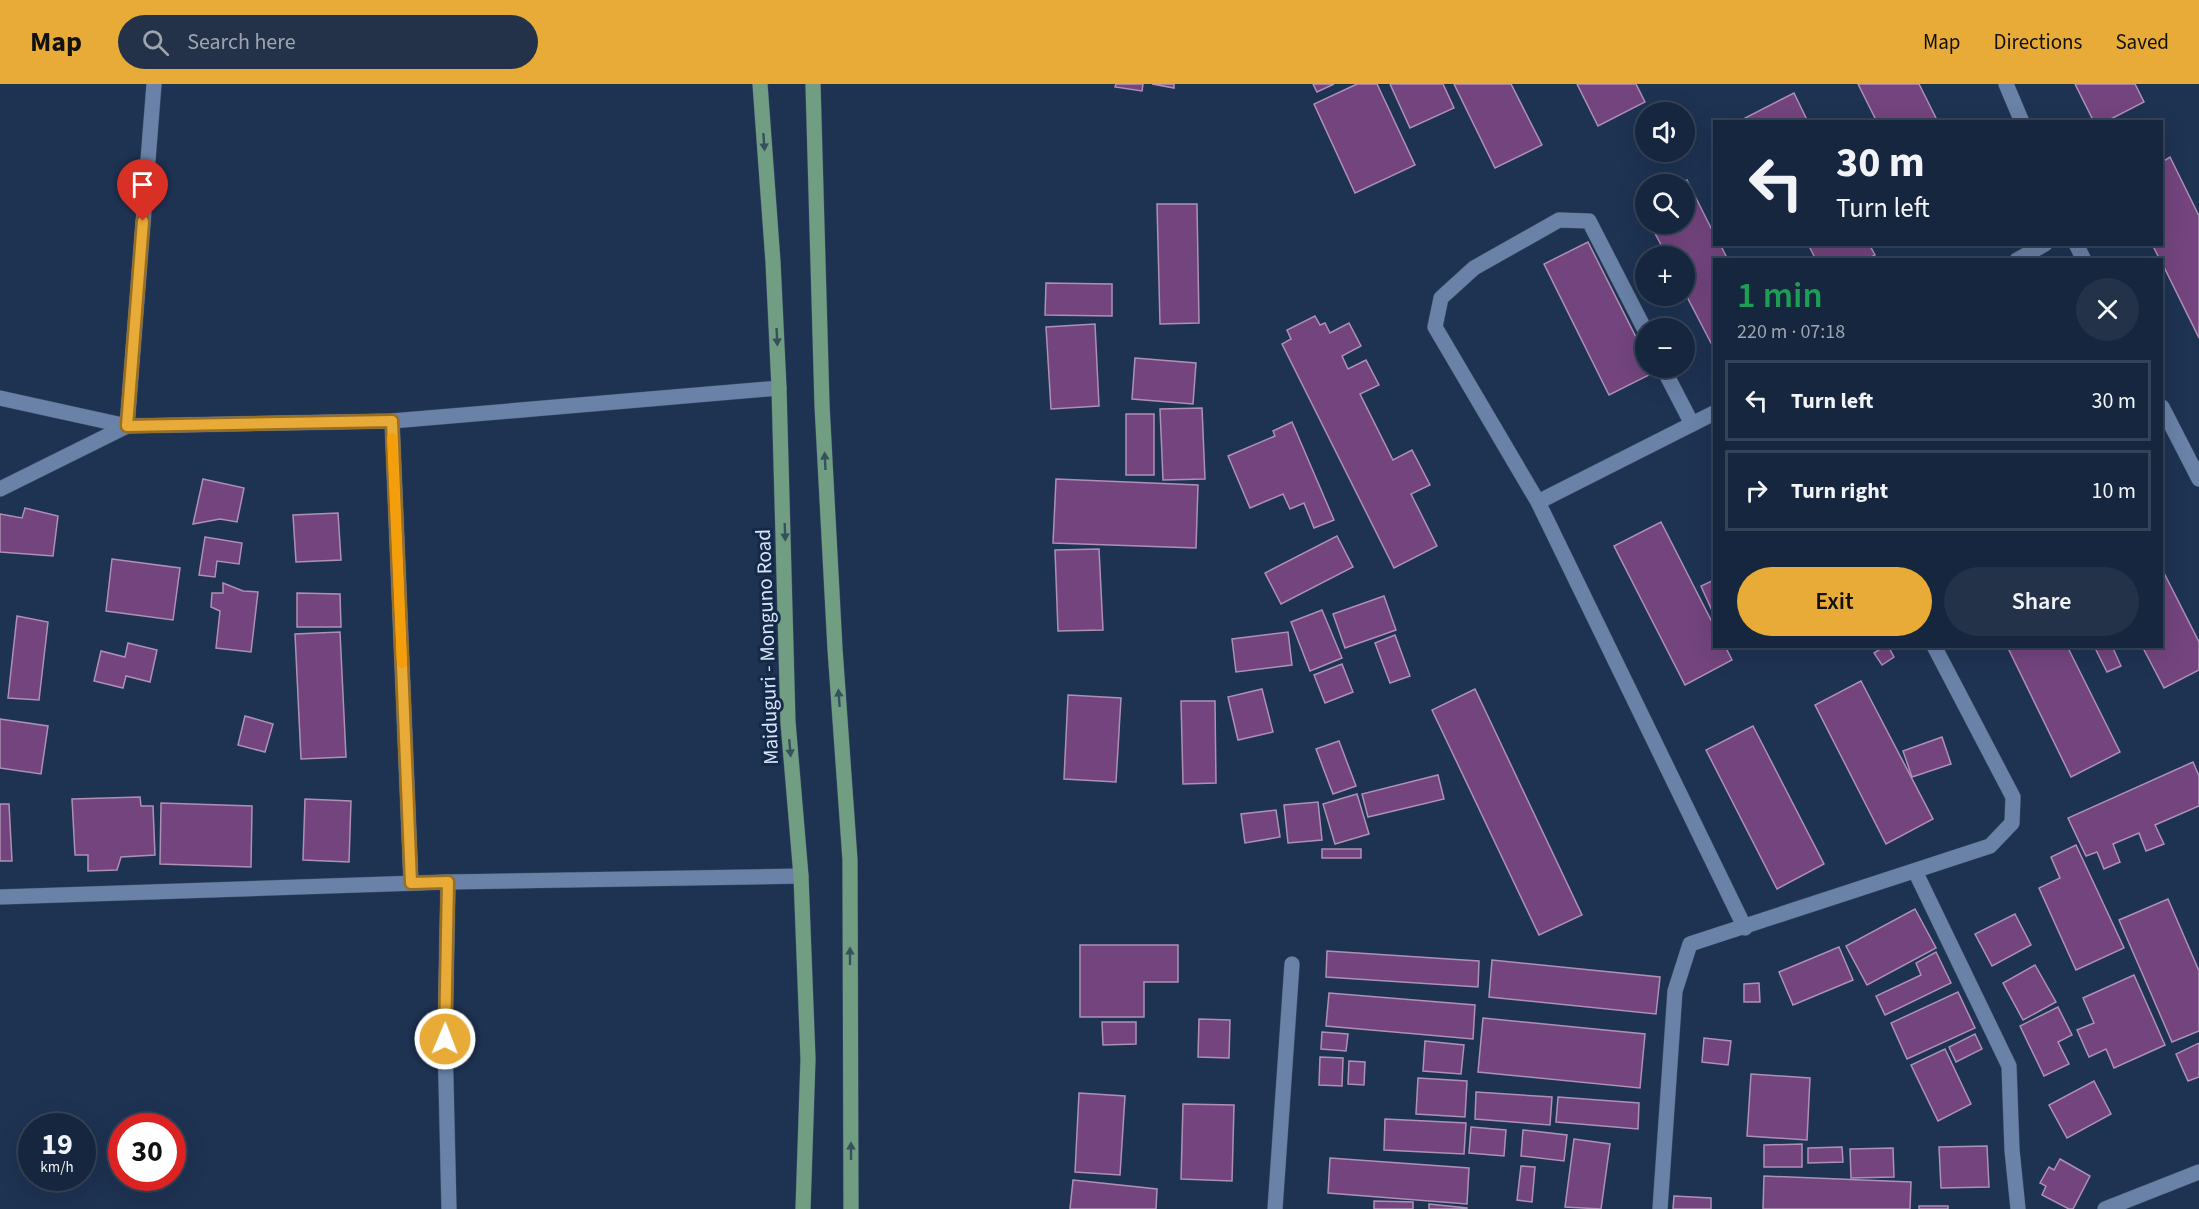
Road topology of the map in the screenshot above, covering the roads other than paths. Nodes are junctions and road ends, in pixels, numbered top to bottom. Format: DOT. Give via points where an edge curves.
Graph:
graph roads {
  1 [pos="154,84"];
  2 [pos="760,84"];
  3 [pos="813,84"];
  4 [pos="2006,84"];
  5 [pos="2021,120"];
  6 [pos="2042,246"];
  7 [pos="2020,258"];
  8 [pos="1639,318"];
  9 [pos="1668,378"];
  10 [pos="779,388"];
  11 [pos="0,398"];
  12 [pos="2163,409"];
  13 [pos="1713,414"];
  14 [pos="392,421"];
  15 [pos="1692,424"];
  16 [pos="127,426"];
  17 [pos="2199,479"];
  18 [pos="0,489"];
  19 [pos="1538,502"];
  20 [pos="1935,648"];
  21 [pos="1915,871"];
  22 [pos="801,876"];
  23 [pos="448,882"];
  24 [pos="411,883"];
  25 [pos="0,897"];
  26 [pos="1745,928"];
  27 [pos="1292,964"];
  28 [pos="2199,1172"];
  29 [pos="448,1209"];
  30 [pos="803,1209"];
  31 [pos="851,1209"];
  32 [pos="1275,1209"];
  33 [pos="1660,1209"];
  34 [pos="2018,1209"];
  35 [pos="2105,1209"];
  1 -- 16 [label="street"];
  2 -- 10 [label="main road, Maiduguri - Monguno Road, one-way"];
  31 -- 3 [label="main road, one-way" via="850,860 822,405"];
  4 -- 5 [label="street"];
  6 -- 7 [label="street"];
  8 -- 19 [label="street" via="1589,221 1559,220 1474,268 1441,298 1435,327"];
  9 -- 15 [label="street"];
  10 -- 14 [label="street"];
  10 -- 22 [label="main road, Maiduguri - Monguno Road, one-way" via="788,722"];
  11 -- 16 [label="street"];
  12 -- 17 [label="street"];
  13 -- 15 [label="street"];
  14 -- 16 [label="street"];
  14 -- 24 [label="street"];
  15 -- 19 [label="street"];
  16 -- 18 [label="street"];
  19 -- 26 [label="street"];
  20 -- 21 [label="street" via="2013,797 2012,823 1990,846"];
  21 -- 26 [label="street"];
  21 -- 34 [label="street" via="2009,1066"];
  22 -- 23 [label="street"];
  22 -- 30 [label="main road, Maiduguri - Monguno Road" via="808,1059"];
  23 -- 24 [label="street"];
  23 -- 29 [label="street"];
  24 -- 25 [label="street"];
  26 -- 33 [label="street" via="1690,944 1675,991"];
  27 -- 32 [label="street"];
  28 -- 35 [label="street"];
}
